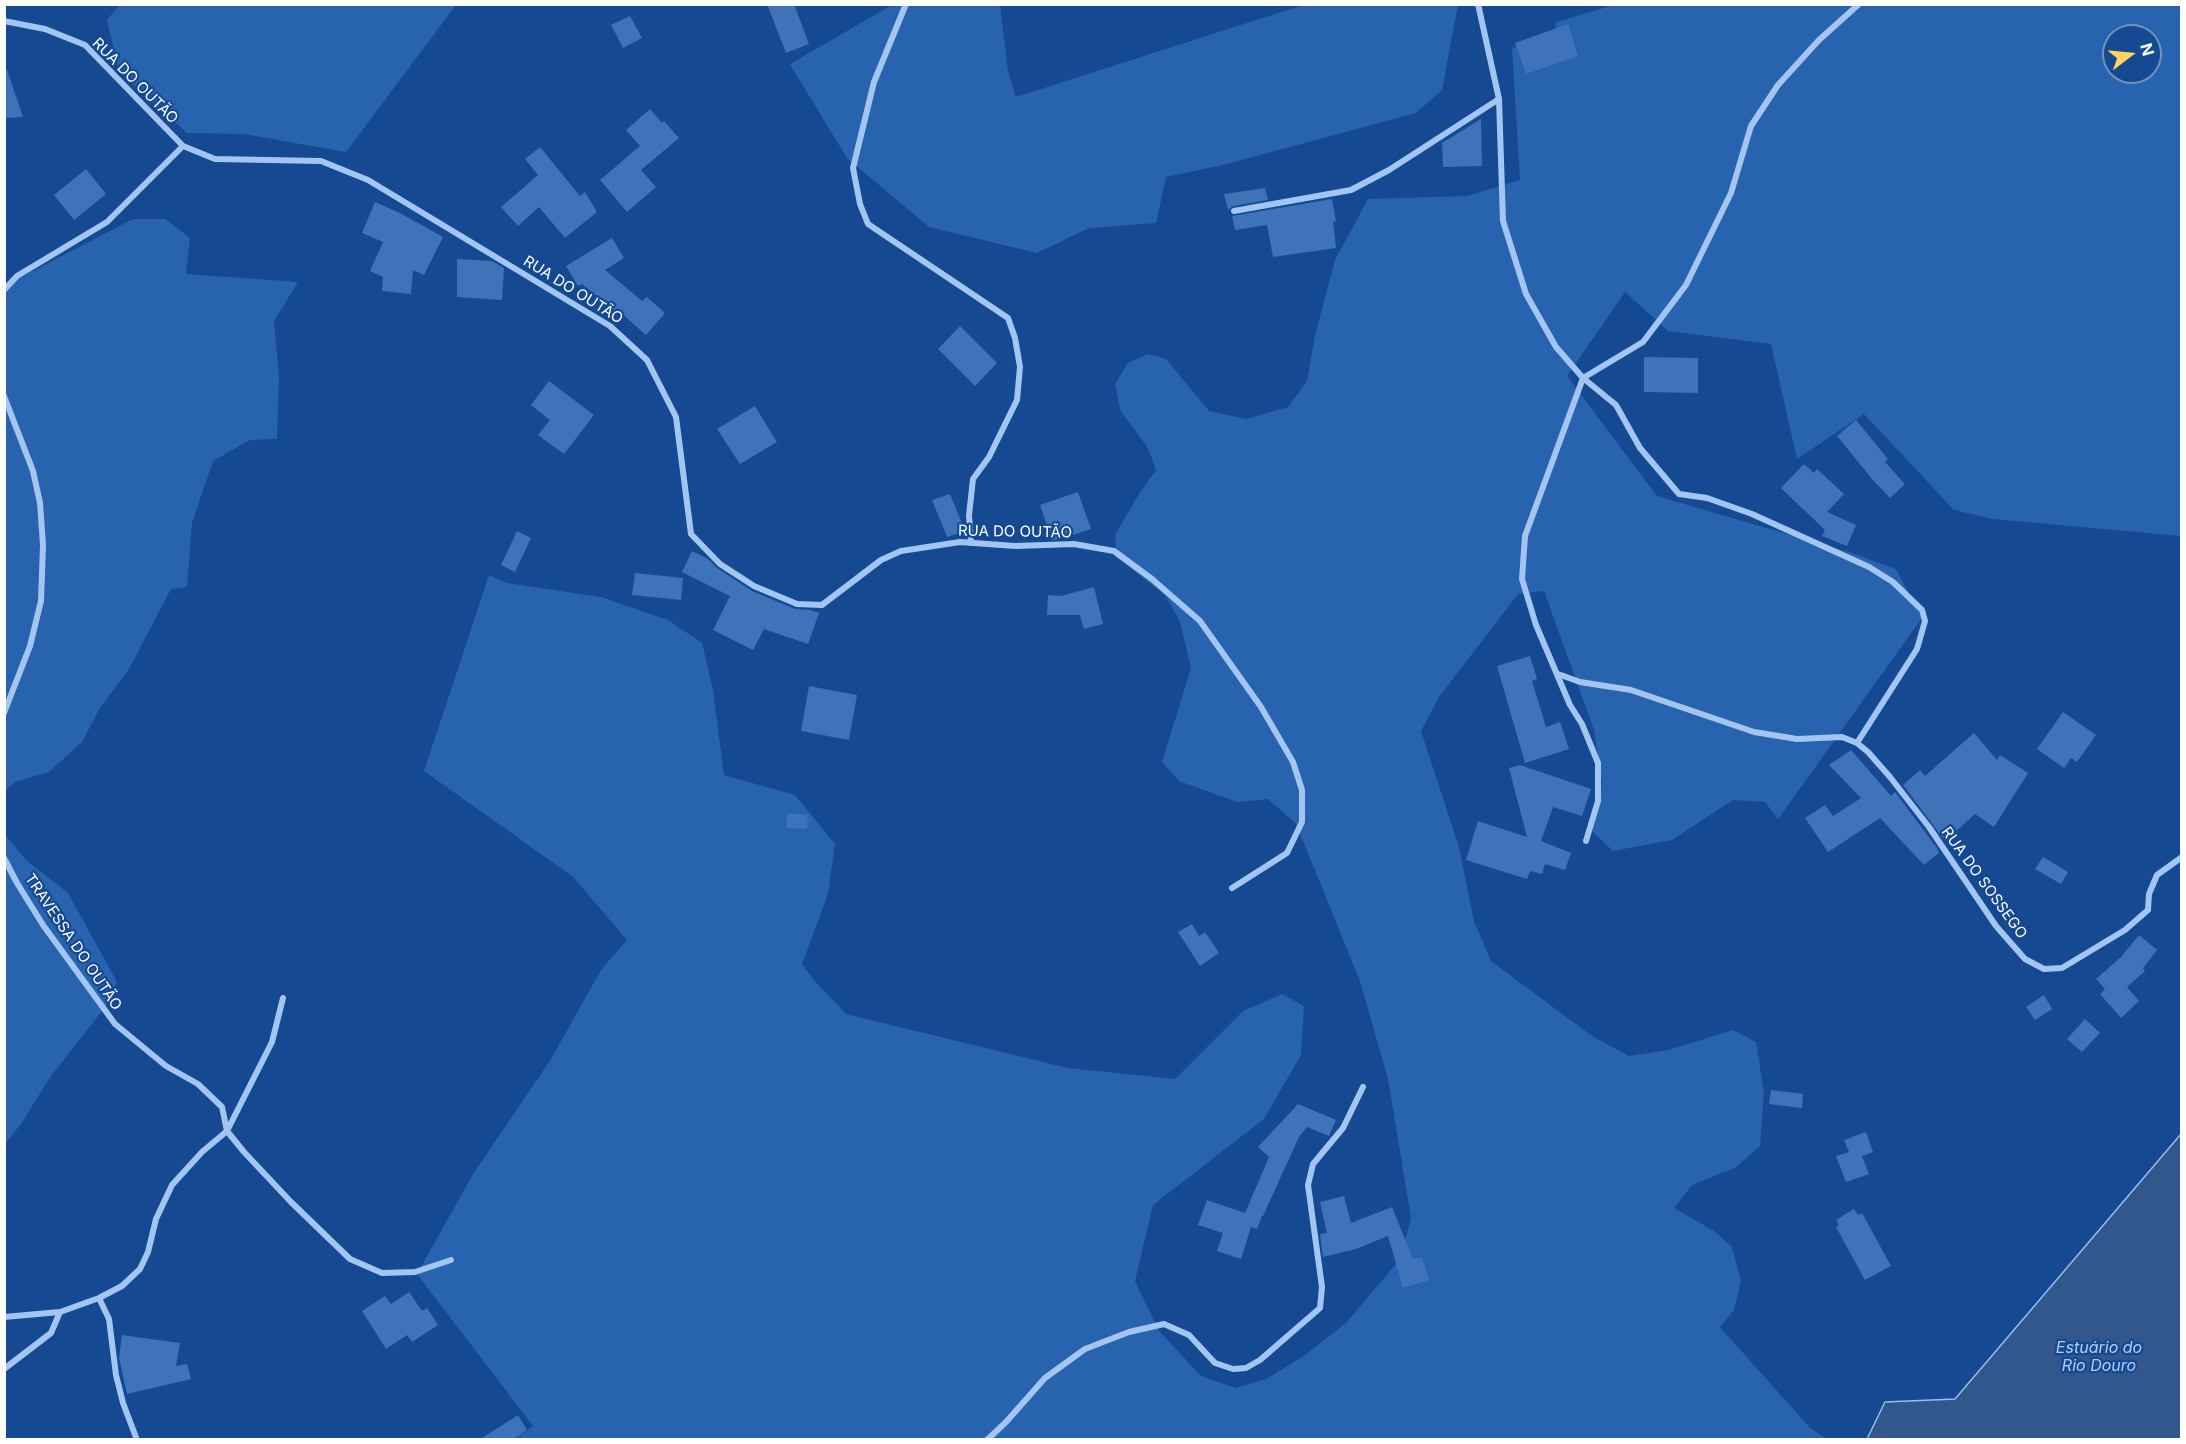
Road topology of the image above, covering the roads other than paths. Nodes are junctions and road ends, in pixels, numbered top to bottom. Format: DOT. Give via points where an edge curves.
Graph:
graph roads {
  1 [pos="906,4"];
  2 [pos="1478,4"];
  3 [pos="1859,4"];
  4 [pos="4,21"];
  5 [pos="1499,99"];
  6 [pos="183,146"];
  7 [pos="1234,211"];
  8 [pos="4,290"];
  9 [pos="1583,378"];
  10 [pos="4,396"];
  11 [pos="971,543"];
  12 [pos="1558,674"];
  13 [pos="4,713"];
  14 [pos="1857,743"];
  15 [pos="1586,841"];
  16 [pos="2181,857"];
  17 [pos="4,858"];
  18 [pos="1232,888"];
  19 [pos="283,998"];
  20 [pos="1363,1087"];
  21 [pos="227,1131"];
  22 [pos="452,1260"];
  23 [pos="99,1298"];
  24 [pos="60,1312"];
  25 [pos="4,1317"];
  26 [pos="4,1369"];
  27 [pos="137,1440"];
  28 [pos="987,1440"];
  1 -- 11 [label="street" via="874,82 853,168 868,224 1008,318 1015,338 1020,367 1017,400 974,479 969,515"];
  2 -- 5 [label="street"];
  3 -- 9 [label="street" via="1778,85 1751,126 1731,193 1686,285 1643,342"];
  4 -- 6 [label="street, RUA DO OUTÃO" via="45,29 86,45"];
  5 -- 7 [label="street" via="1351,190"];
  5 -- 9 [label="street" via="1503,221 1526,294 1556,347"];
  6 -- 8 [label="street" via="107,222 17,276"];
  6 -- 11 [label="street, RUA DO OUTÃO" via="215,159 321,160 359,176 610,326 647,360 676,417 691,534 720,564 754,586 796,604 822,605 881,560 901,551"];
  9 -- 12 [label="street" via="1525,536 1522,579 1536,625"];
  9 -- 14 [label="street" via="1616,405 1640,448 1679,494 1707,498 1752,514 1869,567 1893,582 1922,610 1925,621 1917,649"];
  10 -- 13 [label="street" via="33,471 43,545 41,601 30,646"];
  11 -- 18 [label="street, RUA DO OUTÃO" via="1074,544 1114,551 1200,621 1261,707 1293,762 1302,790 1302,822 1287,853"];
  12 -- 14 [label="street" via="1580,682 1631,690 1754,732 1797,739 1842,737"];
  12 -- 15 [label="street" via="1598,763 1598,801"];
  14 -- 16 [label="street, RUA DO SOSSEGO" via="1929,828 1996,926 2025,959 2044,969 2062,968 2126,930 2148,910 2157,875"];
  17 -- 21 [label="street, TRAVESSA DO OUTÃO" via="44,925 115,1024 166,1066 198,1084 222,1107"];
  19 -- 21 [label="street" via="272,1042"];
  20 -- 28 [label="street" via="1342,1128 1313,1164 1308,1185 1322,1287 1320,1308 1246,1368 1233,1369 1215,1363 1189,1335 1164,1324 1085,1349 1045,1378"];
  21 -- 22 [label="street" via="291,1202 350,1258 382,1273 415,1272"];
  21 -- 23 [label="street" via="172,1185 156,1218 140,1269 122,1286"];
  23 -- 24 [label="street"];
  23 -- 27 [label="street" via="109,1319 116,1375"];
  24 -- 25 [label="street"];
  24 -- 26 [label="street" via="51,1333"];
}
